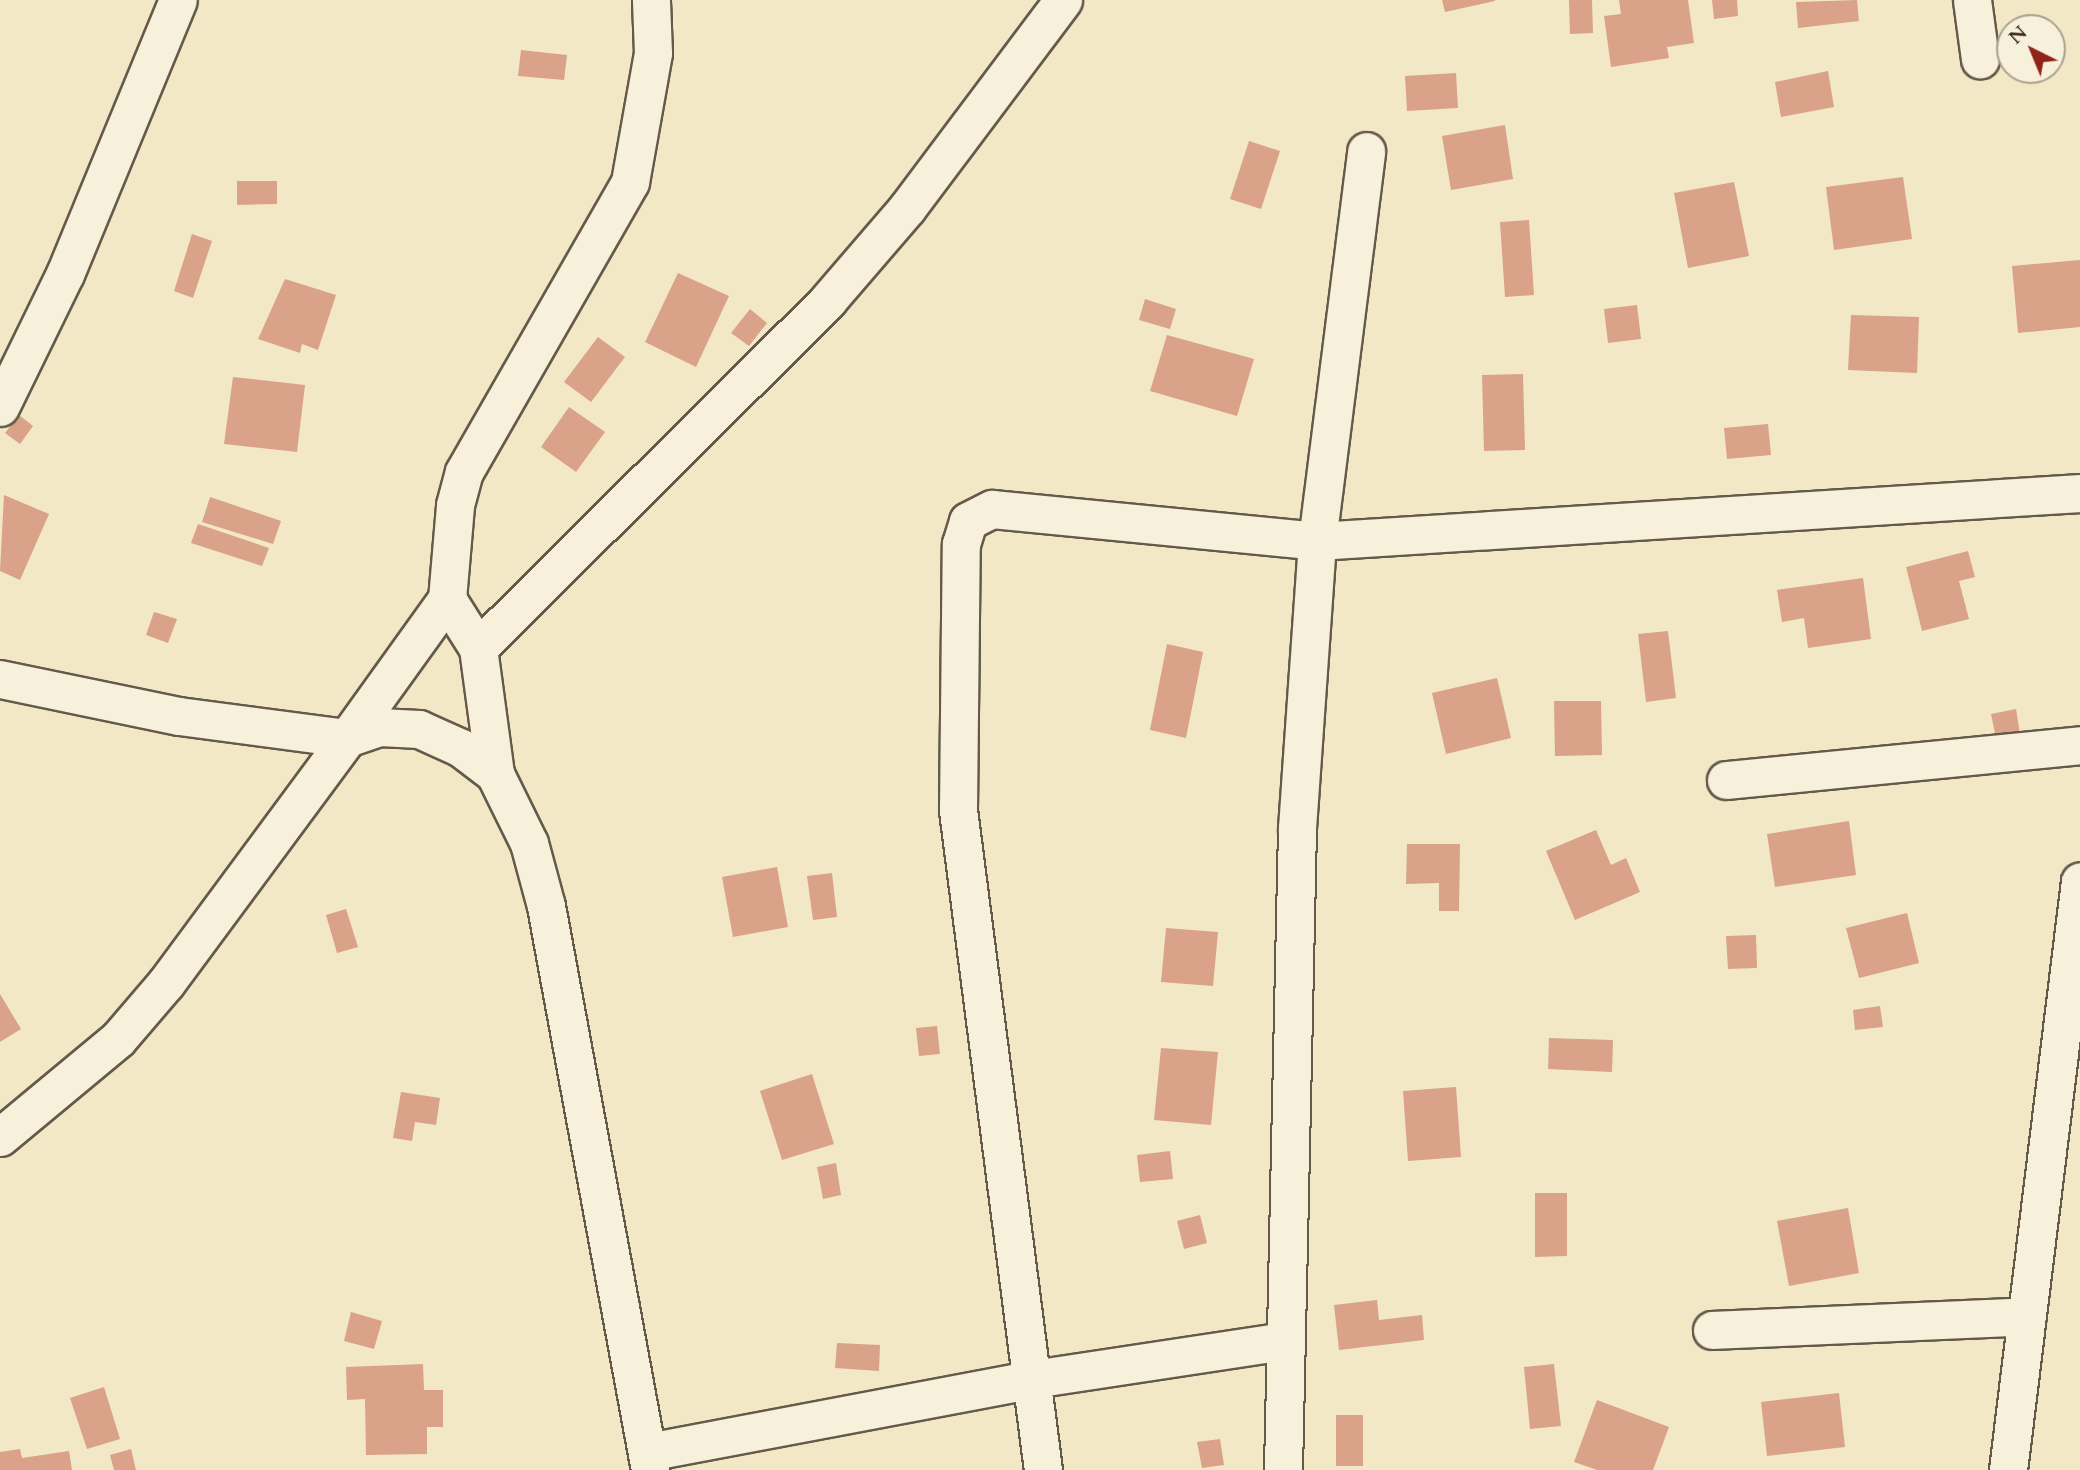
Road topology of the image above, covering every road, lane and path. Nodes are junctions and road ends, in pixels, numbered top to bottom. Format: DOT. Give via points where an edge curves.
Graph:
graph roads {
  1 [pos="178,0"];
  2 [pos="651,0"];
  3 [pos="1063,0"];
  4 [pos="1972,0"];
  5 [pos="1980,59"];
  6 [pos="1366,151"];
  7 [pos="0,407"];
  8 [pos="2080,493"];
  9 [pos="1317,541"];
  10 [pos="447,599"];
  11 [pos="478,648"];
  12 [pos="0,679"];
  13 [pos="347,738"];
  14 [pos="2080,745"];
  15 [pos="495,774"];
  16 [pos="1726,780"];
  17 [pos="2080,881"];
  18 [pos="0,1137"];
  19 [pos="2027,1316"];
  20 [pos="1712,1330"];
  21 [pos="1284,1341"];
  22 [pos="1033,1379"];
  23 [pos="649,1461"];
  24 [pos="1043,1470"];
  25 [pos="1283,1470"];
  26 [pos="2008,1470"];
  1 -- 7 [label="street" via="65,274"];
  2 -- 10 [label="street" via="653,53 630,182 464,472 455,505"];
  3 -- 11 [label="street" via="907,208 836,290"];
  4 -- 5 [label="street"];
  6 -- 9 [label="street"];
  8 -- 9 [label="street"];
  9 -- 21 [label="street" via="1297,828"];
  9 -- 22 [label="street" via="992,509 968,521 961,544 958,810"];
  10 -- 11 [label="street"];
  10 -- 13 [label="street"];
  11 -- 15 [label="street"];
  12 -- 13 [label="street" via="180,716"];
  13 -- 15 [label="street" via="379,727 419,729 461,748"];
  13 -- 18 [label="street" via="166,983 118,1039"];
  14 -- 16 [label="street"];
  15 -- 23 [label="street" via="529,843 546,906"];
  17 -- 19 [label="street"];
  19 -- 20 [label="street"];
  19 -- 26 [label="street"];
  21 -- 22 [label="street"];
  21 -- 25 [label="street"];
  22 -- 23 [label="street"];
  22 -- 24 [label="street"];
}
